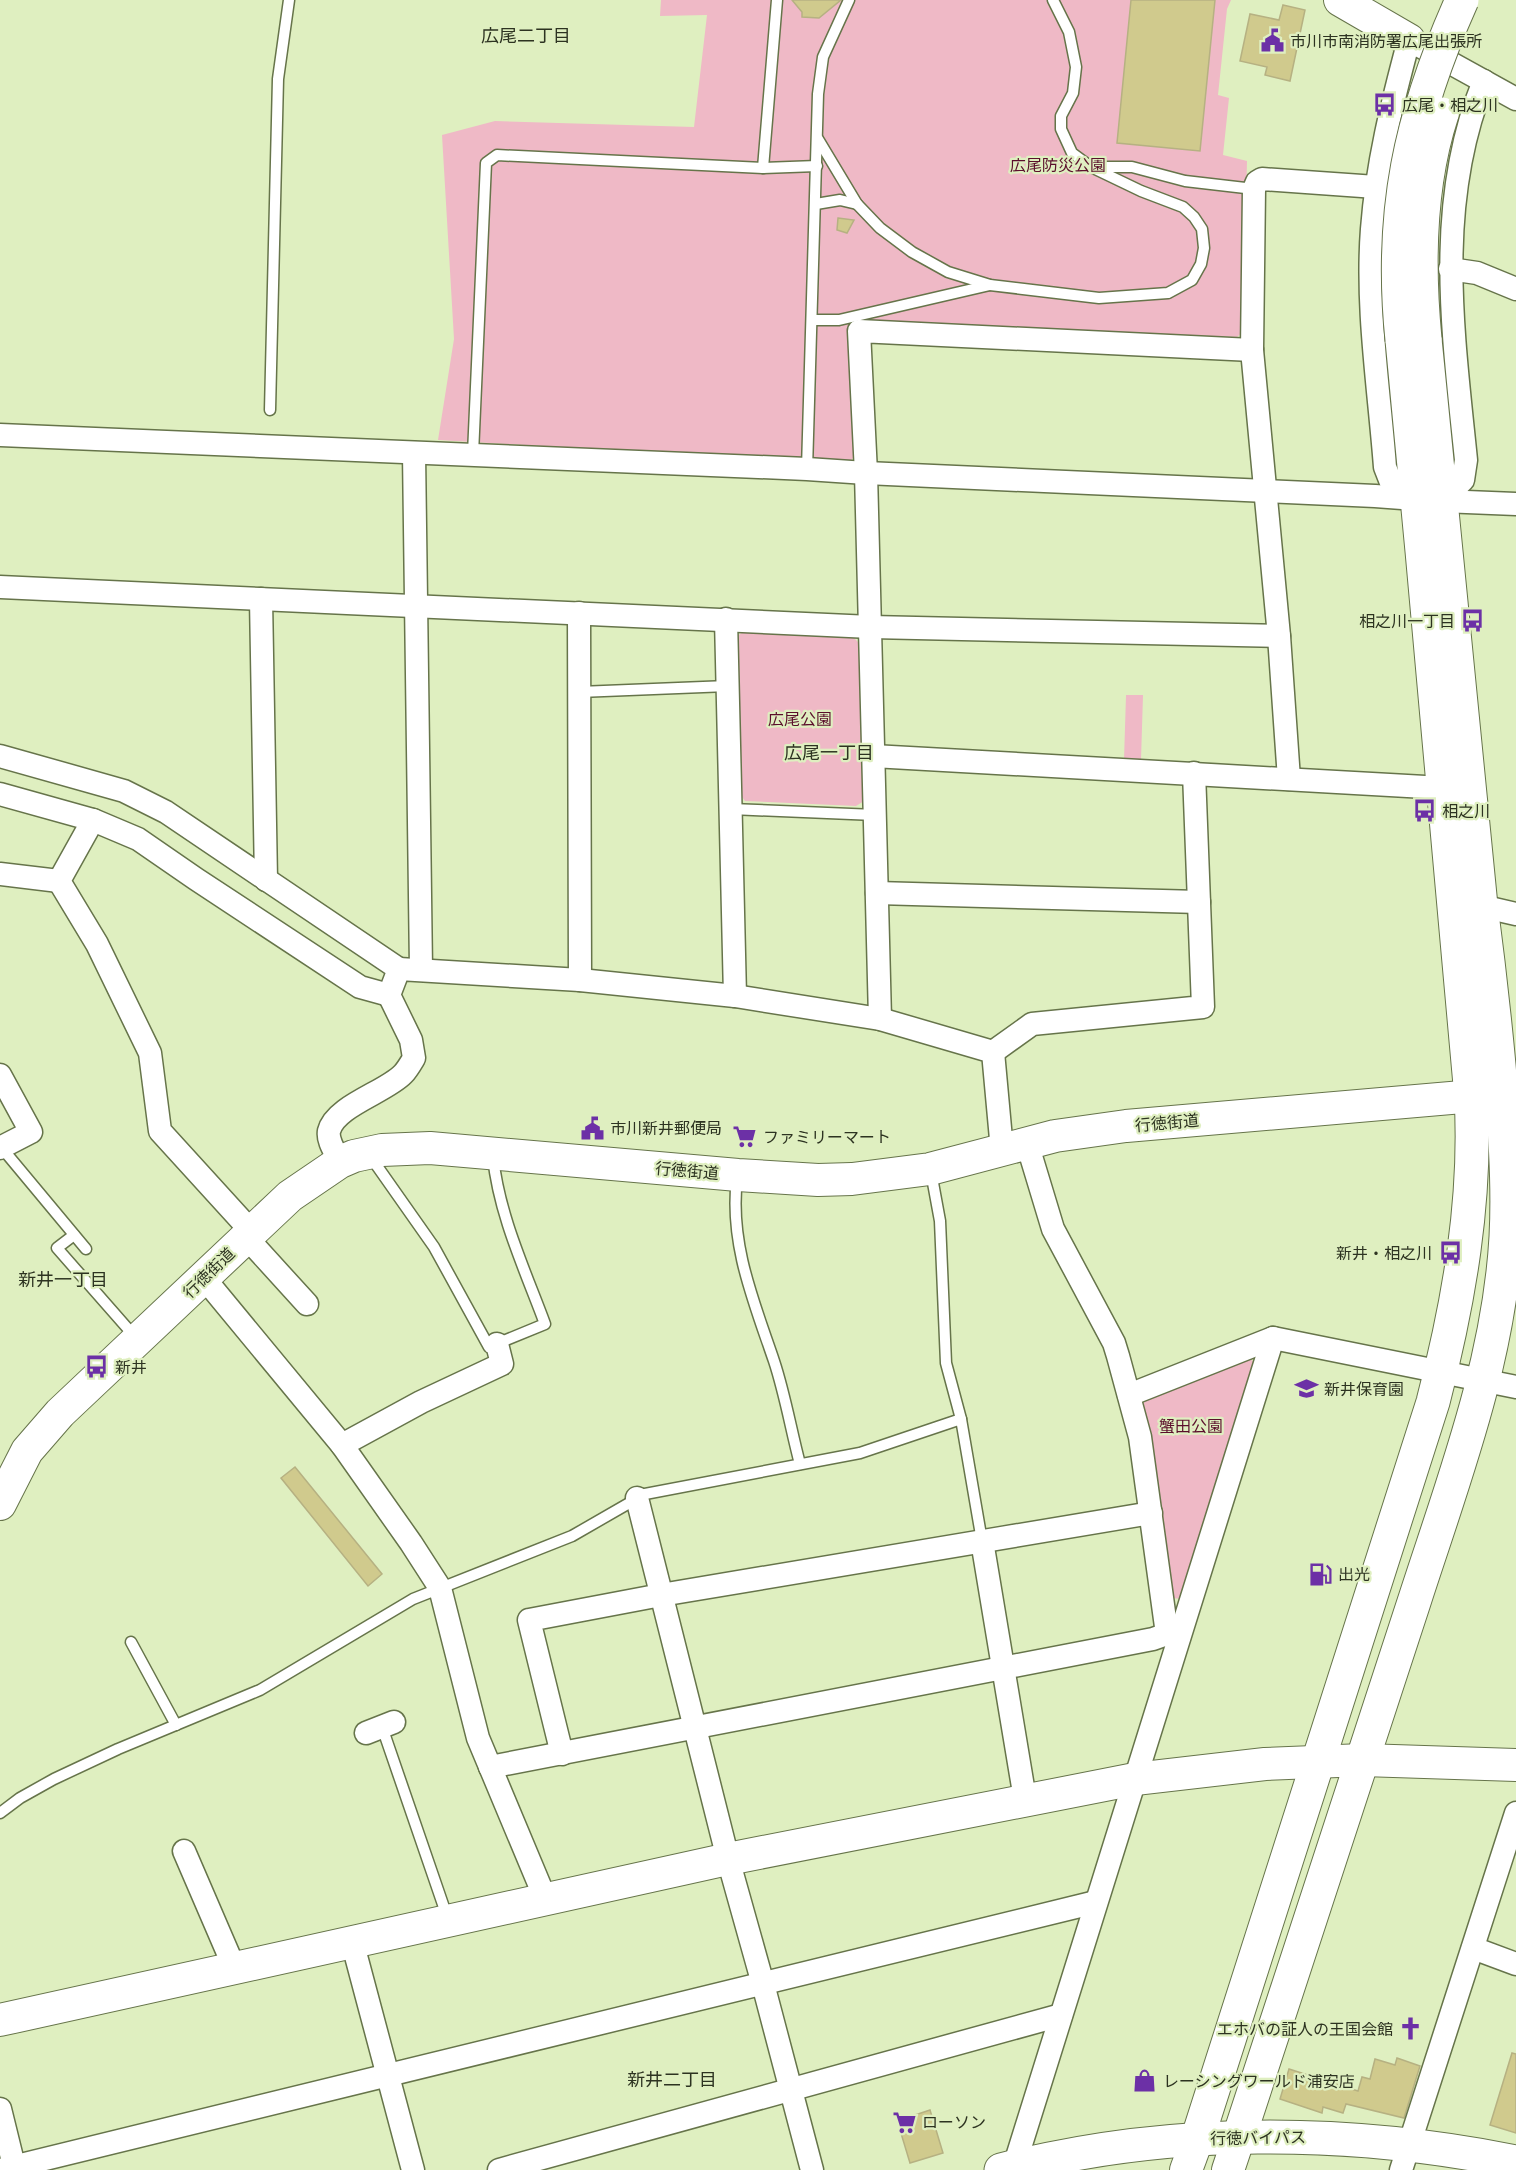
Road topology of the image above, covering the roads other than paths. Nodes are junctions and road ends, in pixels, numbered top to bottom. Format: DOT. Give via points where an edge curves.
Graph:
graph roads {
  1 [pos="289,0"];
  2 [pos="777,0"];
  3 [pos="849,0"];
  4 [pos="1053,0"];
  5 [pos="1341,0"];
  6 [pos="1462,0"];
  7 [pos="1486,0"];
  8 [pos="1409,40"];
  9 [pos="1484,81"];
  10 [pos="1516,99"];
  11 [pos="818,139"];
  12 [pos="817,166"];
  13 [pos="1091,166"];
  14 [pos="763,168"];
  15 [pos="1376,187"];
  16 [pos="1254,189"];
  17 [pos="816,204"];
  18 [pos="857,204"];
  19 [pos="1450,269"];
  20 [pos="990,285"];
  21 [pos="1516,289"];
  22 [pos="812,320"];
  23 [pos="1414,340"];
  24 [pos="1252,350"];
  25 [pos="270,410"];
  26 [pos="0,435"];
  27 [pos="414,453"];
  28 [pos="473,454"];
  29 [pos="807,469"];
  30 [pos="866,473"];
  31 [pos="1265,492"];
  32 [pos="1429,500"];
  33 [pos="1516,504"];
  34 [pos="0,587"];
  35 [pos="261,599"];
  36 [pos="415,605"];
  37 [pos="579,614"];
  38 [pos="726,619"];
  39 [pos="871,627"];
  40 [pos="1279,636"];
  41 [pos="728,686"];
  42 [pos="579,692"];
  43 [pos="0,756"];
  44 [pos="873,756"];
  45 [pos="1194,773"];
  46 [pos="1290,779"];
  47 [pos="1443,788"];
  48 [pos="0,795"];
  49 [pos="731,809"];
  50 [pos="875,815"];
  51 [pos="93,820"];
  52 [pos="0,874"];
  53 [pos="266,880"];
  54 [pos="59,881"];
  55 [pos="877,893"];
  56 [pos="1199,902"];
  57 [pos="1481,906"];
  58 [pos="1516,914"];
  59 [pos="410,969"];
  60 [pos="580,980"];
  61 [pos="389,995"];
  62 [pos="735,996"];
  63 [pos="880,1019"];
  64 [pos="993,1052"];
  65 [pos="0,1075"];
  66 [pos="1496,1094"];
  67 [pos="1014,1146"];
  68 [pos="1,1148"];
  69 [pos="493,1153"];
  70 [pos="354,1157"];
  71 [pos="930,1169"];
  72 [pos="738,1175"];
  73 [pos="249,1234"];
  74 [pos="74,1235"];
  75 [pos="86,1250"];
  76 [pos="204,1278"];
  77 [pos="307,1304"];
  78 [pos="1273,1338"];
  79 [pos="138,1340"];
  80 [pos="496,1344"];
  81 [pos="1441,1370"];
  82 [pos="1483,1379"];
  83 [pos="1516,1386"];
  84 [pos="1129,1395"];
  85 [pos="961,1419"];
  86 [pos="342,1445"];
  87 [pos="800,1464"];
  88 [pos="637,1498"];
  89 [pos="0,1504"];
  90 [pos="1151,1513"];
  91 [pos="982,1541"];
  92 [pos="440,1588"];
  93 [pos="661,1595"];
  94 [pos="1173,1635"];
  95 [pos="131,1642"];
  96 [pos="1003,1668"];
  97 [pos="176,1725"];
  98 [pos="381,1727"];
  99 [pos="695,1728"];
  100 [pos="562,1754"];
  101 [pos="1363,1760"];
  102 [pos="1318,1762"];
  103 [pos="1516,1766"];
  104 [pos="490,1767"];
  105 [pos="1135,1779"];
  106 [pos="1025,1799"];
  107 [pos="0,1813"];
  108 [pos="1516,1813"];
  109 [pos="184,1851"];
  110 [pos="728,1858"];
  111 [pos="545,1898"];
  112 [pos="1096,1902"];
  113 [pos="448,1919"];
  114 [pos="352,1941"];
  115 [pos="1473,1947"];
  116 [pos="1516,1964"];
  117 [pos="234,1967"];
  118 [pos="763,1984"];
  119 [pos="1061,2015"];
  120 [pos="0,2020"];
  121 [pos="388,2075"];
  122 [pos="790,2088"];
  123 [pos="0,2109"];
  124 [pos="1239,2137"];
  125 [pos="1197,2140"];
  126 [pos="1405,2157"];
  127 [pos="1516,2163"];
  128 [pos="10,2169"];
  129 [pos="1009,2169"];
  130 [pos="413,2170"];
  131 [pos="499,2170"];
  132 [pos="812,2170"];
  133 [pos="1186,2170"];
  134 [pos="1228,2170"];
  1 -- 25 [label="lane" via="278,79"];
  2 -- 14 [label="lane"];
  3 -- 11 [label="lane" via="823,57"];
  4 -- 13 [label="lane" via="1069,32 1076,67 1073,93 1062,116 1061,129 1072,153"];
  5 -- 8 [label="street"];
  6 -- 23 [label="main road, bridge" via="1431,74 1408,160 1398,245 1398,288"];
  7 -- 23 [label="main road, bridge" via="1440,120 1424,206"];
  8 -- 9 [label="street"];
  8 -- 15 [label="street"];
  9 -- 10 [label="street"];
  9 -- 19 [label="street" via="1467,129 1454,208"];
  11 -- 12 [label="lane"];
  11 -- 18 [label="lane"];
  12 -- 14 [label="lane"];
  12 -- 17 [label="lane"];
  13 -- 16 [label="lane" via="1132,167 1185,182"];
  13 -- 20 [label="lane" via="1183,207 1194,217 1202,229 1204,248 1192,280 1168,293 1099,298"];
  14 -- 28 [label="lane" via="497,155 486,163"];
  15 -- 16 [label="street" via="1262,179"];
  15 -- 32 [label="street" via="1370,290 1385,466 1392,485"];
  16 -- 24 [label="street"];
  17 -- 18 [label="lane" via="840,200"];
  17 -- 22 [label="lane"];
  18 -- 20 [label="lane" via="912,252 948,272"];
  19 -- 21 [label="street" via="1477,273"];
  19 -- 32 [label="street" via="1466,460 1463,480"];
  20 -- 22 [label="lane" via="839,320"];
  22 -- 29 [label="lane"];
  23 -- 32 [label="main road"];
  24 -- 30 [label="street" via="860,331"];
  24 -- 31 [label="street"];
  26 -- 27 [label="street"];
  27 -- 28 [label="street"];
  27 -- 36 [label="street"];
  28 -- 29 [label="street"];
  29 -- 30 [label="street"];
  30 -- 31 [label="street"];
  30 -- 39 [label="street"];
  31 -- 32 [label="street"];
  31 -- 40 [label="street"];
  32 -- 33 [label="street"];
  32 -- 47 [label="main road"];
  32 -- 57 [label="main road"];
  34 -- 35 [label="street"];
  35 -- 36 [label="street"];
  35 -- 53 [label="street"];
  36 -- 37 [label="street"];
  36 -- 59 [label="street"];
  37 -- 38 [label="street"];
  37 -- 42 [label="street"];
  38 -- 39 [label="street"];
  38 -- 41 [label="street"];
  39 -- 40 [label="street"];
  39 -- 44 [label="street"];
  40 -- 46 [label="street"];
  41 -- 42 [label="lane"];
  41 -- 49 [label="street"];
  42 -- 60 [label="street"];
  43 -- 53 [label="street" via="124,791 166,812"];
  44 -- 45 [label="street"];
  44 -- 50 [label="street"];
  45 -- 46 [label="street"];
  45 -- 56 [label="street"];
  46 -- 47 [label="street"];
  47 -- 66 [label="main road"];
  48 -- 51 [label="street"];
  49 -- 50 [label="lane"];
  49 -- 62 [label="street"];
  50 -- 55 [label="street"];
  51 -- 54 [label="street"];
  51 -- 61 [label="street" via="138,839 360,987"];
  52 -- 54 [label="street"];
  53 -- 59 [label="street"];
  54 -- 73 [label="street" via="97,944 150,1053 160,1131"];
  55 -- 56 [label="street"];
  55 -- 63 [label="street"];
  56 -- 64 [label="street" via="1203,1007 1032,1024"];
  57 -- 58 [label="street"];
  57 -- 66 [label="main road" via="1490,972"];
  59 -- 60 [label="street"];
  59 -- 61 [label="street"];
  60 -- 62 [label="street"];
  61 -- 70 [label="street" via="411,1040 414,1058 403,1074 334,1122 329,1140"];
  62 -- 63 [label="street"];
  63 -- 64 [label="street"];
  64 -- 67 [label="street"];
  65 -- 68 [label="street" via="31,1132"];
  66 -- 67 [label="street, 行徳街道" via="1126,1126"];
  66 -- 81 [label="main road" via="1473,1138 1458,1289"];
  66 -- 82 [label="main road" via="1505,1139 1506,1237 1502,1282"];
  67 -- 71 [label="street, 行徳街道"];
  67 -- 84 [label="street" via="1114,1343"];
  68 -- 74 [label="lane"];
  69 -- 70 [label="street, 行徳街道" via="400,1148"];
  69 -- 72 [label="street, 行徳街道"];
  69 -- 80 [label="lane" via="503,1211 545,1324"];
  70 -- 73 [label="street, 行徳街道" via="290,1196"];
  70 -- 80 [label="lane" via="434,1247 489,1347"];
  71 -- 72 [label="street, 行徳街道" via="818,1180"];
  71 -- 85 [label="lane" via="940,1221 946,1363"];
  72 -- 87 [label="lane" via="734,1202 742,1268 775,1363"];
  73 -- 76 [label="street, 行徳街道"];
  73 -- 77 [label="street"];
  74 -- 75 [label="lane"];
  74 -- 79 [label="lane" via="57,1248"];
  76 -- 79 [label="street, 行徳街道"];
  76 -- 86 [label="street"];
  78 -- 81 [label="street"];
  78 -- 84 [label="street"];
  78 -- 94 [label="street"];
  79 -- 89 [label="street, 行徳街道" via="42,1431 22,1459"];
  80 -- 86 [label="street" via="502,1364"];
  81 -- 82 [label="street"];
  81 -- 102 [label="main road"];
  82 -- 83 [label="street"];
  82 -- 101 [label="main road"];
  84 -- 90 [label="street" via="1140,1437"];
  85 -- 87 [label="lane" via="860,1453"];
  85 -- 91 [label="lane"];
  86 -- 92 [label="street"];
  87 -- 88 [label="lane"];
  88 -- 92 [label="lane" via="572,1536"];
  88 -- 93 [label="street"];
  90 -- 91 [label="street"];
  90 -- 94 [label="street"];
  91 -- 93 [label="street"];
  91 -- 96 [label="street"];
  92 -- 97 [label="lane" via="413,1599 260,1690"];
  92 -- 104 [label="street" via="478,1738"];
  93 -- 99 [label="street"];
  93 -- 100 [label="street" via="529,1620"];
  94 -- 96 [label="street"];
  94 -- 105 [label="street"];
  95 -- 97 [label="lane"];
  96 -- 99 [label="street"];
  96 -- 106 [label="street"];
  97 -- 107 [label="lane" via="54,1779"];
  98 -- 113 [label="lane"];
  99 -- 100 [label="street"];
  99 -- 110 [label="street"];
  100 -- 104 [label="street"];
  101 -- 102 [label="street"];
  101 -- 103 [label="street"];
  101 -- 124 [label="main road"];
  102 -- 105 [label="street"];
  102 -- 125 [label="main road"];
  104 -- 111 [label="street"];
  105 -- 106 [label="street"];
  105 -- 112 [label="street"];
  106 -- 110 [label="street"];
  108 -- 115 [label="street"];
  109 -- 117 [label="street"];
  110 -- 111 [label="street"];
  110 -- 118 [label="street"];
  111 -- 113 [label="street"];
  112 -- 118 [label="street"];
  112 -- 119 [label="street"];
  113 -- 114 [label="street"];
  114 -- 117 [label="street"];
  114 -- 121 [label="street"];
  115 -- 116 [label="street"];
  115 -- 126 [label="street"];
  117 -- 120 [label="street"];
  118 -- 121 [label="street"];
  118 -- 122 [label="street"];
  119 -- 122 [label="street"];
  119 -- 129 [label="street"];
  121 -- 128 [label="street"];
  121 -- 130 [label="street"];
  122 -- 131 [label="street"];
  122 -- 132 [label="street"];
  123 -- 128 [label="street"];
  124 -- 125 [label="main road, 行徳バイパス"];
  124 -- 126 [label="main road, 行徳バイパス" via="1312,2137"];
  124 -- 134 [label="street"];
  125 -- 129 [label="main road, 行徳バイパス" via="1067,2156"];
  125 -- 133 [label="street"];
  126 -- 127 [label="main road, 行徳バイパス"];
}
